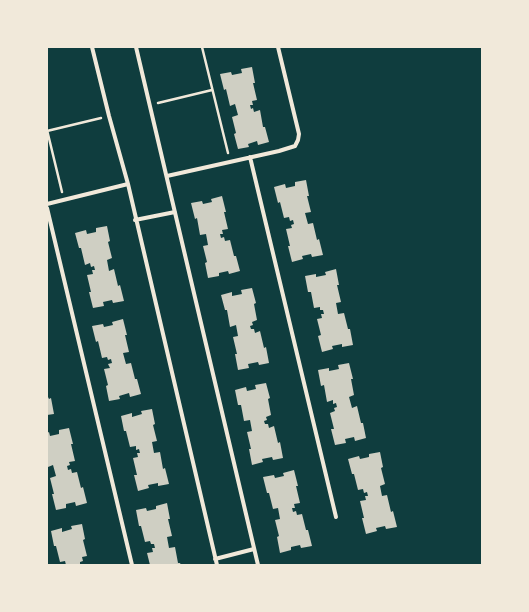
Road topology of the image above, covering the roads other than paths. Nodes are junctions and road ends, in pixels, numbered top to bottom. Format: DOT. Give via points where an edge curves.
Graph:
graph roads {
  1 [pos="92,47"];
  2 [pos="136,47"];
  3 [pos="278,47"];
  4 [pos="250,157"];
  5 [pos="168,176"];
  6 [pos="128,184"];
  7 [pos="47,204"];
  8 [pos="47,208"];
  9 [pos="175,212"];
  10 [pos="135,220"];
  11 [pos="336,517"];
  12 [pos="254,549"];
  13 [pos="215,559"];
  14 [pos="132,565"];
  15 [pos="217,565"];
  16 [pos="258,565"];
  1 -- 6 [label="street"];
  2 -- 5 [label="street"];
  3 -- 4 [label="street" via="299,134 298,140 295,146"];
  4 -- 5 [label="street"];
  4 -- 11 [label="street"];
  5 -- 9 [label="street"];
  6 -- 7 [label="street"];
  6 -- 10 [label="street"];
  8 -- 14 [label="street"];
  9 -- 10 [label="street"];
  9 -- 12 [label="street"];
  10 -- 13 [label="street"];
  12 -- 13 [label="street"];
  12 -- 16 [label="street"];
  13 -- 15 [label="street"];
}
